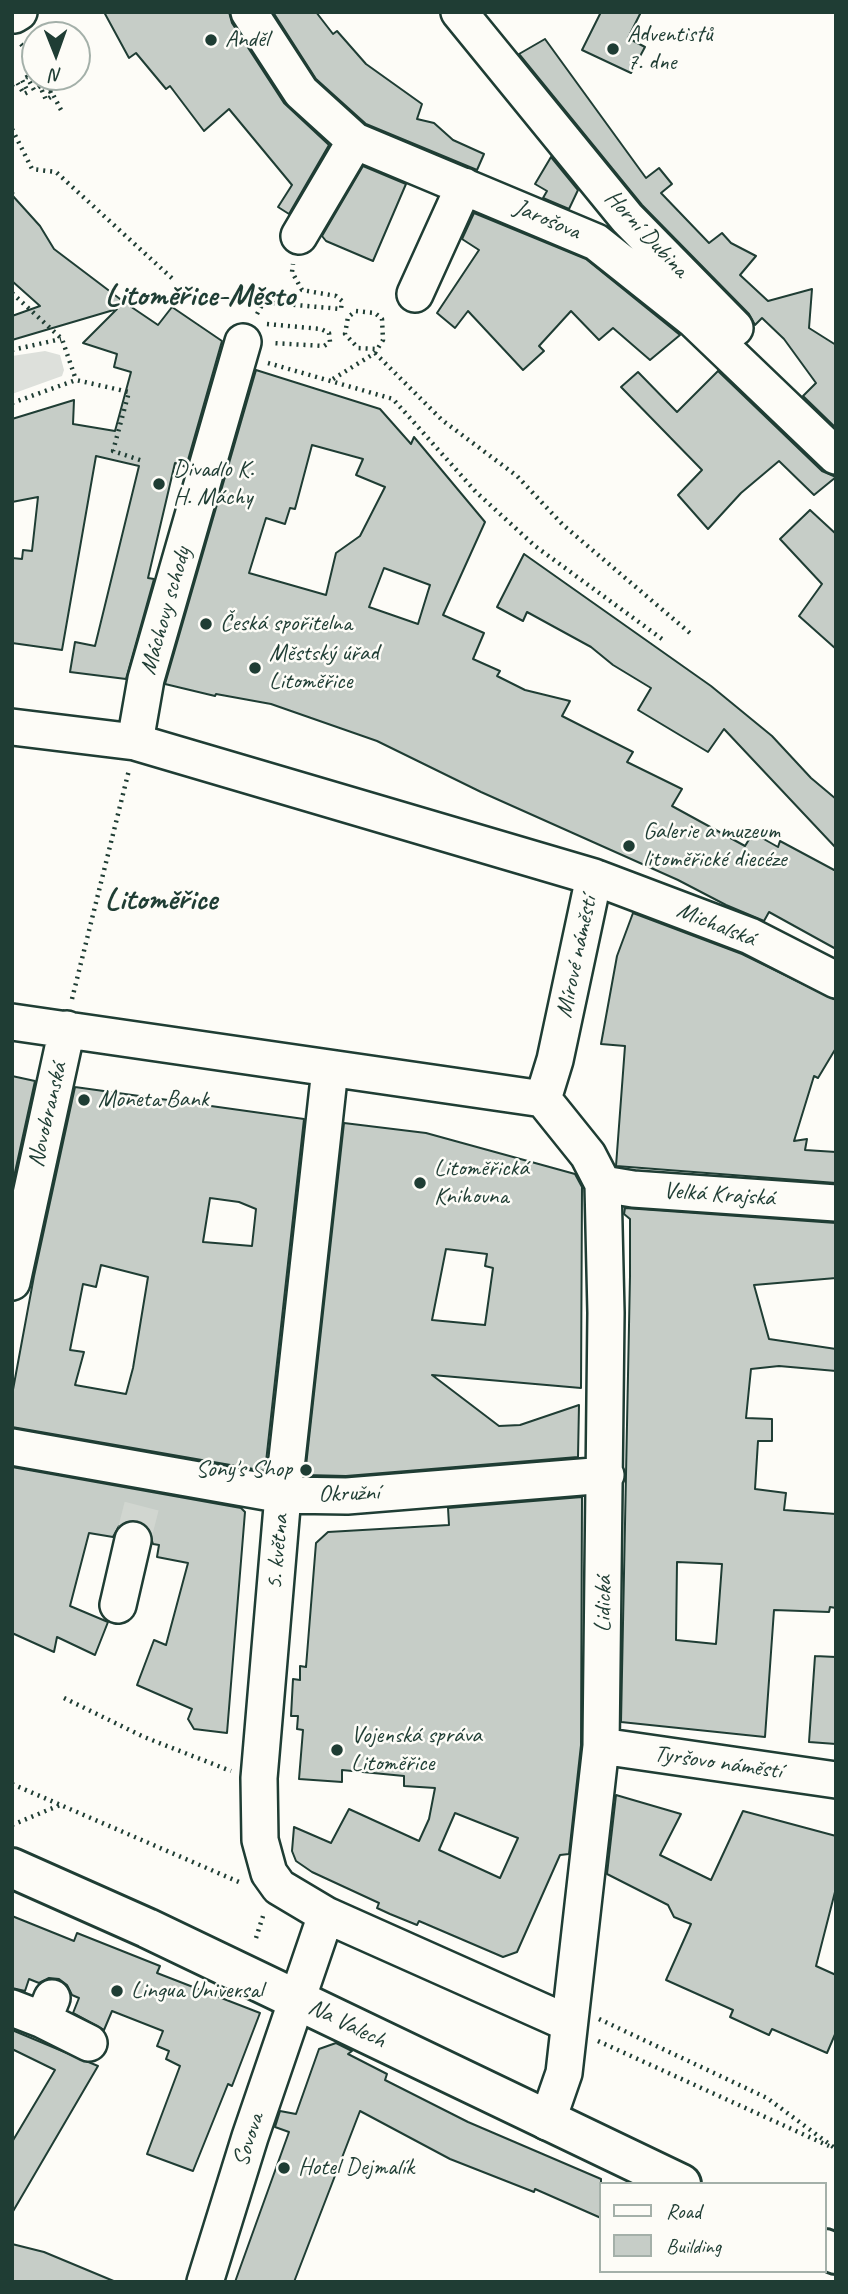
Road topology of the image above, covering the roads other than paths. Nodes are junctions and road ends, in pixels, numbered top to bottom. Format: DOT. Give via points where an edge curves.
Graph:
graph roads {
  1 [pos="249,12"];
  2 [pos="459,12"];
  3 [pos="355,141"];
  4 [pos="464,186"];
  5 [pos="299,236"];
  6 [pos="415,294"];
  7 [pos="241,349"];
  8 [pos="836,454"];
  9 [pos="12,727"];
  10 [pos="135,742"];
  11 [pos="594,877"];
  12 [pos="836,980"];
  13 [pos="12,1022"];
  14 [pos="66,1029"];
  15 [pos="330,1069"];
  16 [pos="543,1099"];
  17 [pos="603,1184"];
  18 [pos="836,1203"];
  19 [pos="12,1282"];
  20 [pos="12,1447"];
  21 [pos="606,1475"];
  22 [pos="283,1495"];
  23 [pos="133,1540"];
  24 [pos="118,1605"];
  25 [pos="601,1746"];
  26 [pos="836,1780"];
  27 [pos="12,1868"];
  28 [pos="326,1915"];
  29 [pos="297,2000"];
  30 [pos="36,2008"];
  31 [pos="578,2015"];
  32 [pos="89,2043"];
  33 [pos="547,2122"];
  34 [pos="677,2182"];
  35 [pos="205,2282"];
  1 -- 3 [label="street, Jarošova" via="301,92"];
  2 -- 8 [label="street, Horní Dubina" via="627,218 816,411"];
  3 -- 4 [label="street, Jarošova"];
  3 -- 5 [label="street"];
  4 -- 6 [label="street"];
  4 -- 8 [label="street, Jarošova" via="596,242 694,320"];
  7 -- 10 [label="street, Máchovy schody" via="146,679"];
  9 -- 10 [label="street, Mírové náměstí"];
  10 -- 11 [label="street, Mírové náměstí"];
  11 -- 12 [label="street, Michalská" via="750,936"];
  11 -- 16 [label="street, Mírové náměstí"];
  13 -- 14 [label="street"];
  14 -- 15 [label="street"];
  14 -- 19 [label="street, Novobranská"];
  15 -- 16 [label="street"];
  15 -- 22 [label="street, 5. května"];
  16 -- 17 [label="street, Lidická" via="587,1155"];
  17 -- 18 [label="street, Velká Krajská"];
  17 -- 21 [label="street, Lidická"];
  20 -- 22 [label="street, Okružní" via="148,1479"];
  21 -- 22 [label="street, Okružní" via="347,1496"];
  21 -- 25 [label="street, Lidická"];
  22 -- 28 [label="street, 5. května" via="259,1778 260,1840 279,1886"];
  23 -- 24 [label="street"];
  25 -- 26 [label="street, Tyršovo náměstí"];
  25 -- 31 [label="street, Lidická"];
  27 -- 29 [label="main road, Na Valech"];
  28 -- 29 [label="street"];
  28 -- 31 [label="street, 5. května"];
  29 -- 33 [label="main road, Na Valech"];
  29 -- 35 [label="street, Sovova"];
  30 -- 32 [label="street"];
  31 -- 33 [label="street, Lidická"];
  33 -- 34 [label="main road, Na Valech"];
}
